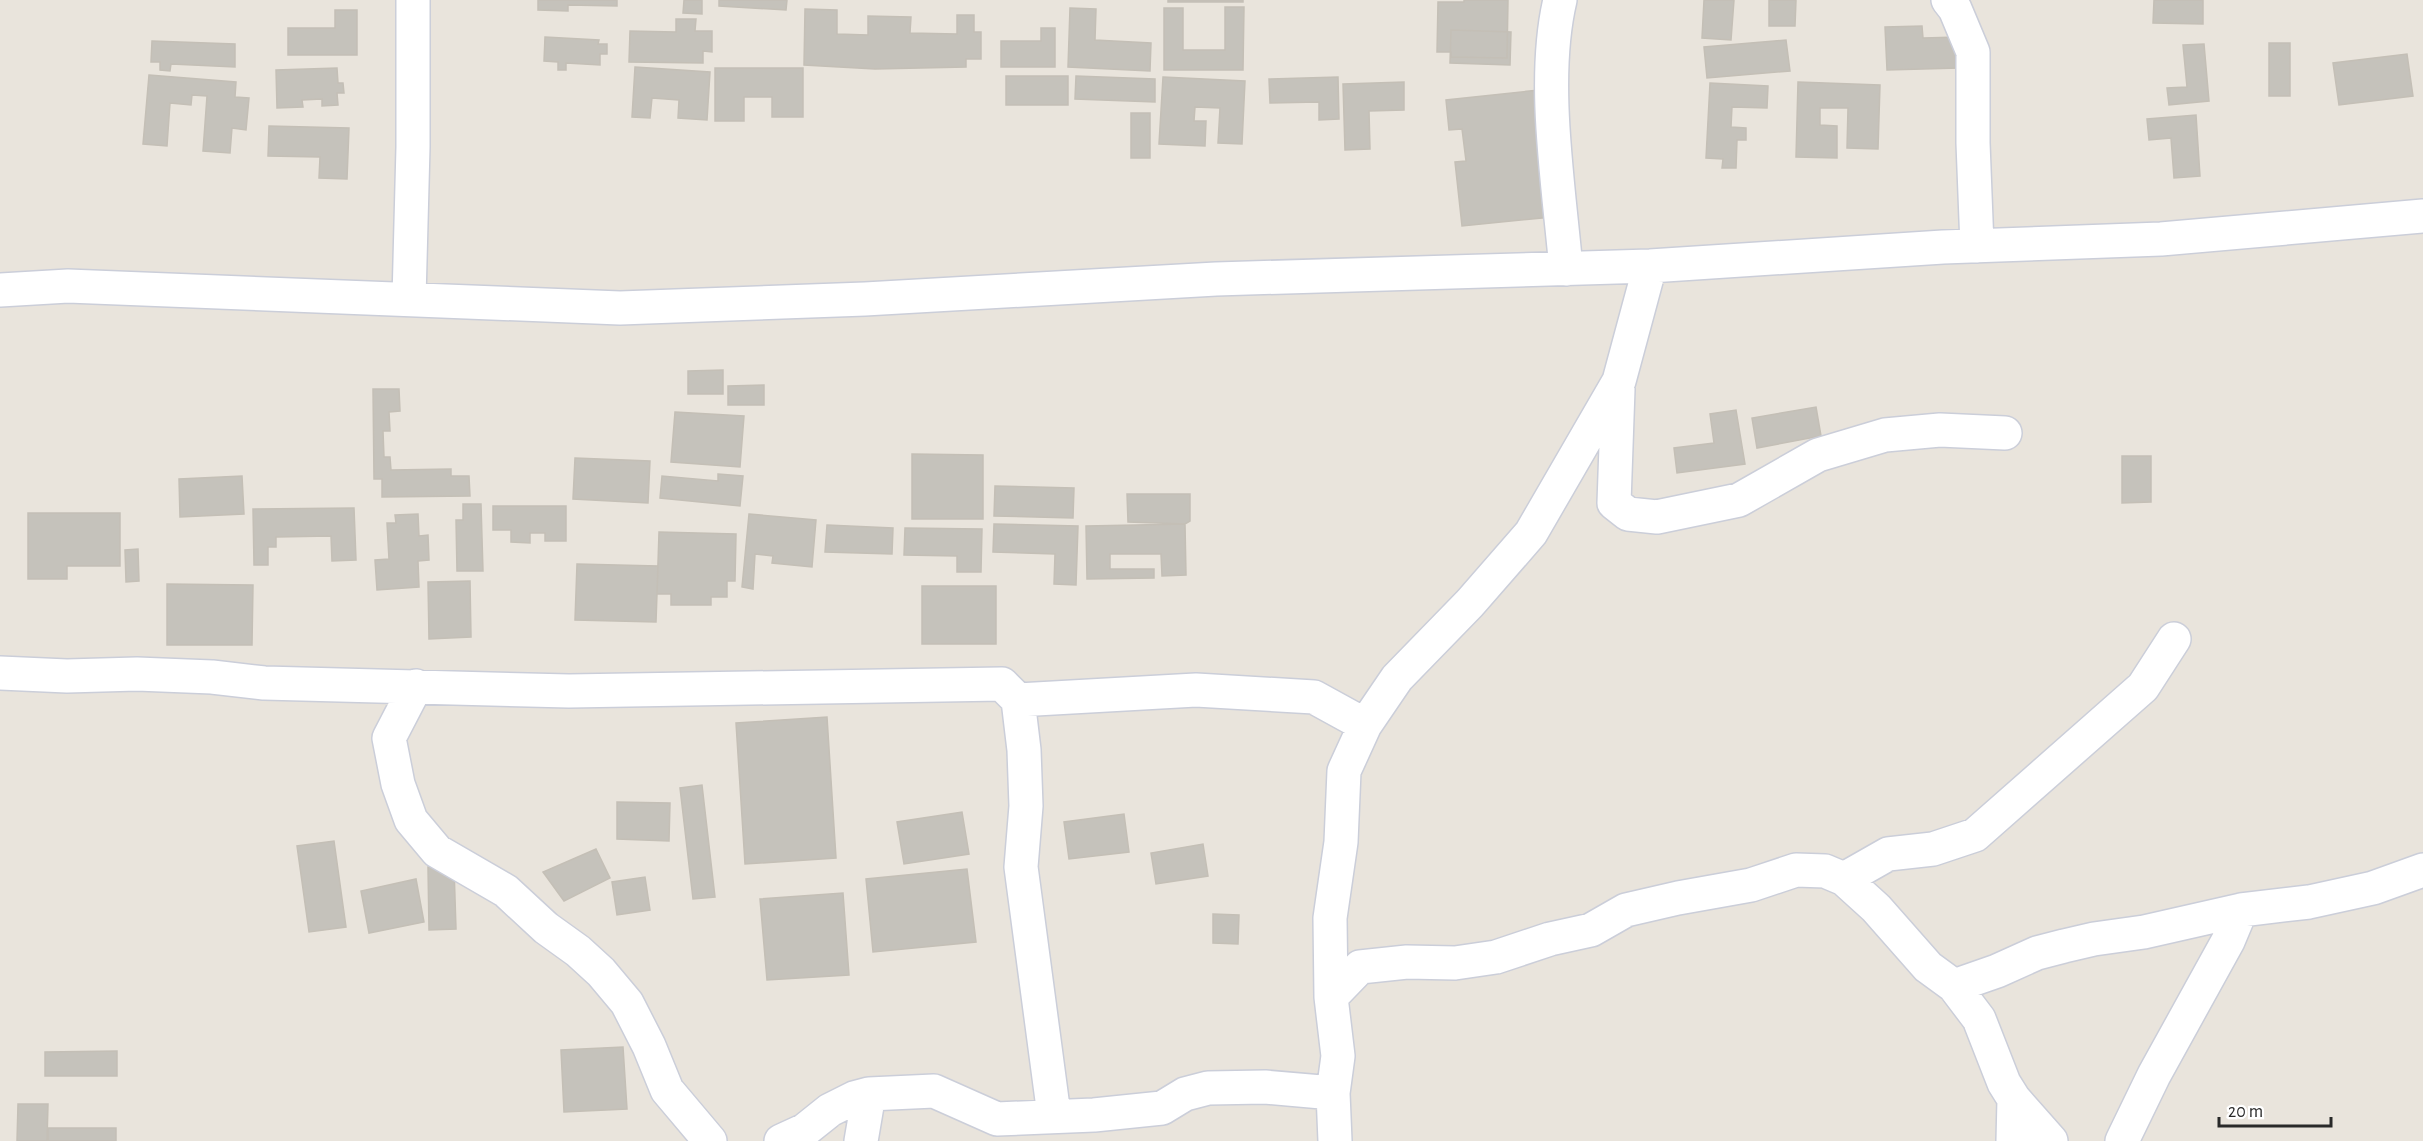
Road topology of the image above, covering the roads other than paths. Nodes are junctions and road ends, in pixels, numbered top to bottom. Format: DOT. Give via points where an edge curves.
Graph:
graph roads {
  1 [pos="412,0"];
  2 [pos="1560,0"];
  3 [pos="1948,0"];
  4 [pos="2423,216"];
  5 [pos="1977,246"];
  6 [pos="1650,266"];
  7 [pos="1566,269"];
  8 [pos="0,290"];
  9 [pos="409,299"];
  10 [pos="1619,381"];
  11 [pos="2005,433"];
  12 [pos="2174,639"];
  13 [pos="0,673"];
  14 [pos="416,686"];
  15 [pos="1018,700"];
  16 [pos="1365,725"];
  17 [pos="2423,870"];
  18 [pos="1844,879"];
  19 [pos="2241,910"];
  20 [pos="1953,986"];
  21 [pos="1331,997"];
  22 [pos="1334,1093"];
  23 [pos="869,1095"];
  24 [pos="2014,1100"];
  25 [pos="1054,1115"];
  26 [pos="1124,1126"];
  27 [pos="710,1141"];
  28 [pos="781,1141"];
  29 [pos="861,1141"];
  30 [pos="1335,1141"];
  31 [pos="2013,1141"];
  32 [pos="2051,1141"];
  33 [pos="2122,1141"];
  1 -- 9 [label="street"];
  2 -- 7 [label="street" via="1552,58 1554,140"];
  3 -- 5 [label="street" via="1973,52"];
  4 -- 5 [label="street" via="2161,239"];
  5 -- 6 [label="street"];
  6 -- 7 [label="street"];
  6 -- 10 [label="street"];
  7 -- 9 [label="street" via="1216,279 620,308"];
  8 -- 9 [label="street" via="68,286"];
  10 -- 11 [label="street" via="1614,502 1628,514 1657,517 1739,500 1818,455 1885,435 1940,430"];
  10 -- 16 [label="street" via="1531,532 1470,603 1397,678"];
  12 -- 18 [label="street" via="2143,687 1975,835 1933,849 1888,854"];
  13 -- 14 [label="street" via="137,674 264,683"];
  14 -- 15 [label="street" via="660,691 1002,684"];
  14 -- 27 [label="street" via="389,738 398,784 411,820 437,851 506,891 601,972 627,1004 667,1090"];
  15 -- 16 [label="street" via="1197,690 1314,697"];
  15 -- 25 [label="street" via="1026,806 1021,867"];
  16 -- 21 [label="street" via="1344,771 1341,842 1330,918"];
  17 -- 19 [label="street" via="2363,890 2309,902"];
  18 -- 20 [label="street" via="1876,908 1928,967"];
  18 -- 21 [label="street" via="1825,871 1796,870 1751,885 1626,910 1591,930 1496,957 1360,967"];
  19 -- 20 [label="street" via="2046,951"];
  19 -- 33 [label="street"];
  20 -- 24 [label="street" via="1978,1019 1994,1063"];
  21 -- 22 [label="street" via="1338,1056"];
  22 -- 26 [label="street" via="1265,1087 1208,1088 1185,1094"];
  22 -- 30 [label="street"];
  23 -- 25 [label="street" via="934,1091 997,1119"];
  23 -- 28 [label="street" via="838,1106 805,1130"];
  23 -- 29 [label="street"];
  24 -- 31 [label="street"];
  24 -- 32 [label="street"];
  25 -- 26 [label="street" via="1095,1115"];
}
